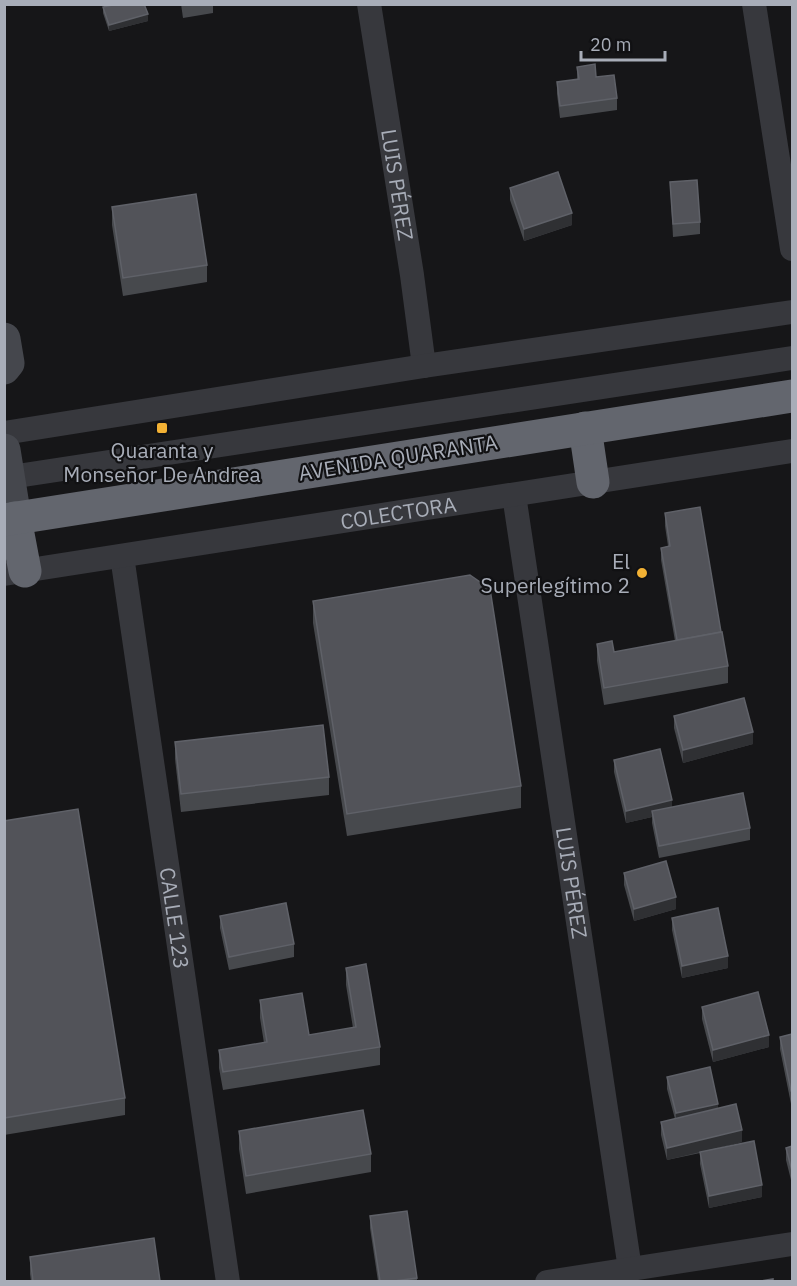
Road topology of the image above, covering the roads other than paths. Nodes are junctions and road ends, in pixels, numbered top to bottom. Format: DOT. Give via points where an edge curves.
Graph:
graph roads {
  1 [pos="369,4"];
  2 [pos="754,4"];
  3 [pos="792,249"];
  4 [pos="792,312"];
  5 [pos="4,339"];
  6 [pos="792,358"];
  7 [pos="424,366"];
  8 [pos="4,368"];
  9 [pos="792,396"];
  10 [pos="585,428"];
  11 [pos="4,433"];
  12 [pos="792,451"];
  13 [pos="6,468"];
  14 [pos="593,482"];
  15 [pos="514,495"];
  16 [pos="10,519"];
  17 [pos="122,556"];
  18 [pos="15,573"];
  19 [pos="792,1244"];
  20 [pos="630,1269"];
  21 [pos="228,1281"];
  22 [pos="547,1281"];
  1 -- 7 [label="street, LUIS PÉREZ"];
  2 -- 3 [label="street"];
  4 -- 7 [label="street"];
  5 -- 8 [label="main road" via="8,363"];
  6 -- 13 [label="street"];
  7 -- 11 [label="street"];
  9 -- 10 [label="highway, AVENIDA QUARANTA"];
  10 -- 14 [label="highway"];
  10 -- 16 [label="highway, AVENIDA QUARANTA"];
  12 -- 14 [label="street, COLECTORA"];
  13 -- 16 [label="main road"];
  14 -- 15 [label="street, COLECTORA"];
  15 -- 17 [label="street, COLECTORA"];
  15 -- 20 [label="street, LUIS PÉREZ"];
  16 -- 18 [label="highway"];
  17 -- 18 [label="street, COLECTORA"];
  17 -- 21 [label="street, CALLE 123"];
  19 -- 20 [label="street"];
  20 -- 22 [label="street"];
}
